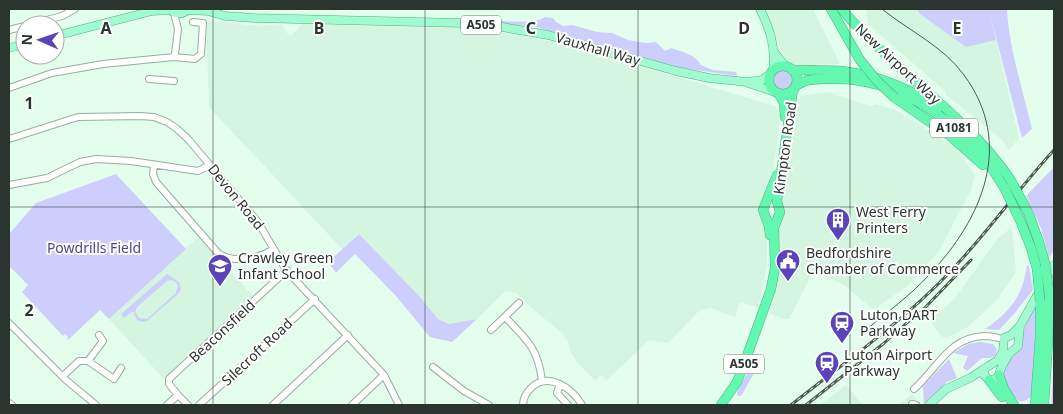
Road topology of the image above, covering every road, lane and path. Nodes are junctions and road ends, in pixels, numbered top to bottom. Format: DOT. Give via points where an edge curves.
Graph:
graph roads {
  1 [pos="75,9"];
  2 [pos="760,9"];
  3 [pos="831,9"];
  4 [pos="842,9"];
  5 [pos="154,10"];
  6 [pos="188,10"];
  7 [pos="206,10"];
  8 [pos="171,11"];
  9 [pos="64,15"];
  10 [pos="193,22"];
  11 [pos="178,29"];
  12 [pos="65,33"];
  13 [pos="775,53"];
  14 [pos="174,57"];
  15 [pos="790,68"];
  16 [pos="772,72"];
  17 [pos="149,79"];
  18 [pos="174,81"];
  19 [pos="747,82"];
  20 [pos="9,88"];
  21 [pos="794,88"];
  22 [pos="777,93"];
  23 [pos="955,118"];
  24 [pos="9,139"];
  25 [pos="154,165"];
  26 [pos="210,165"];
  27 [pos="1001,184"];
  28 [pos="9,185"];
  29 [pos="766,205"];
  30 [pos="778,206"];
  31 [pos="766,218"];
  32 [pos="777,218"];
  33 [pos="274,249"];
  34 [pos="1054,265"];
  35 [pos="287,270"];
  36 [pos="773,276"];
  37 [pos="314,299"];
  38 [pos="519,303"];
  39 [pos="505,317"];
  40 [pos="9,323"];
  41 [pos="491,330"];
  42 [pos="99,335"];
  43 [pos="348,335"];
  44 [pos="1014,337"];
  45 [pos="1004,343"];
  46 [pos="1014,350"];
  47 [pos="88,361"];
  48 [pos="988,366"];
  49 [pos="433,367"];
  50 [pos="121,368"];
  51 [pos="999,374"];
  52 [pos="384,375"];
  53 [pos="62,376"];
  54 [pos="970,378"];
  55 [pos="988,379"];
  56 [pos="542,381"];
  57 [pos="560,384"];
  58 [pos="914,388"];
  59 [pos="178,394"];
  60 [pos="1036,402"];
  61 [pos="96,405"];
  62 [pos="167,405"];
  63 [pos="188,405"];
  64 [pos="199,405"];
  65 [pos="273,405"];
  66 [pos="352,405"];
  67 [pos="399,405"];
  68 [pos="489,405"];
  69 [pos="523,405"];
  70 [pos="568,405"];
  71 [pos="582,405"];
  72 [pos="721,405"];
  73 [pos="929,405"];
  74 [pos="1016,405"];
  75 [pos="1044,405"];
  1 -- 9 [label="street"];
  2 -- 13 [label="main road"];
  3 -- 27 [label="highway, New Airport Way / A1081, bridge" via="860,60 877,81 895,98 963,146"];
  4 -- 23 [label="highway, New Airport Way / A1081" via="875,45"];
  5 -- 8 [label="main road"];
  5 -- 12 [label="main road"];
  6 -- 7 [label="main road, Vauxhall Way / A505"];
  6 -- 8 [label="main road, Vauxhall Way" via="178,14"];
  6 -- 11 [label="street"];
  7 -- 19 [label="main road, Vauxhall Way / A505" via="225,16 254,18 496,26 557,37 690,75"];
  8 -- 11 [label="street"];
  10 -- 14 [label="street" via="203,23 201,54 195,58"];
  11 -- 14 [label="street"];
  13 -- 15 [label="main road"];
  13 -- 16 [label="main road"];
  14 -- 20 [label="street" via="52,73"];
  15 -- 16 [label="highway" via="780,67"];
  15 -- 21 [label="highway" via="797,77"];
  15 -- 23 [label="highway, New Airport Way / A1081" via="839,71 895,84"];
  16 -- 19 [label="main road, Vauxhall Way / A505" via="762,80"];
  16 -- 22 [label="highway" via="769,82"];
  17 -- 18 [label="street"];
  19 -- 22 [label="main road, Vauxhall Way / A505"];
  21 -- 22 [label="highway" via="786,94"];
  21 -- 27 [label="highway, New Airport Way / A1081" via="810,80 844,78 879,84 895,91 950,124 974,146"];
  21 -- 30 [label="highway, Kimpton Road"];
  22 -- 29 [label="highway, Kimpton Road" via="784,103 785,120 777,174"];
  23 -- 75 [label="highway, New Airport Way / A1081, bridge" via="993,156 1010,179 1028,212 1039,242 1049,292"];
  24 -- 26 [label="street, Devon Road" via="78,117 154,117 176,128"];
  25 -- 26 [label="street" via="198,171"];
  25 -- 28 [label="street" via="96,159 80,162 47,178"];
  25 -- 33 [label="street" via="156,182 222,256 236,259"];
  26 -- 33 [label="street, Devon Road" via="258,222"];
  27 -- 60 [label="highway, New Airport Way / A1081, bridge" via="1020,220 1036,270 1040,301"];
  29 -- 30 [label="highway"];
  29 -- 31 [label="highway" via="763,212"];
  30 -- 32 [label="highway"];
  31 -- 32 [label="highway"];
  31 -- 36 [label="highway, A505" via="770,226 770,268"];
  32 -- 36 [label="highway, A505"];
  33 -- 35 [label="street, Devon Road"];
  34 -- 44 [label="main road"];
  35 -- 37 [label="street, Devon Road"];
  35 -- 59 [label="street, Beaconsfield" via="169,379 169,384"];
  36 -- 72 [label="highway, A505" via="737,382"];
  37 -- 43 [label="street, Devon Road"];
  37 -- 64 [label="street, Silecroft Road"];
  38 -- 39 [label="street"];
  39 -- 41 [label="street"];
  39 -- 56 [label="street" via="534,349"];
  40 -- 53 [label="street"];
  42 -- 47 [label="street" via="103,341"];
  43 -- 52 [label="street, Devon Road"];
  43 -- 65 [label="street"];
  44 -- 45 [label="main road" via="1006,337"];
  44 -- 46 [label="main road" via="1018,346"];
  45 -- 46 [label="main road" via="1008,350"];
  45 -- 48 [label="main road" via="998,360"];
  45 -- 58 [label="street" via="994,337 980,336 959,342"];
  46 -- 51 [label="main road" via="1004,361"];
  47 -- 50 [label="street" via="114,379"];
  47 -- 53 [label="street" via="79,361"];
  48 -- 51 [label="main road" via="997,366"];
  48 -- 54 [label="main road"];
  48 -- 55 [label="main road" via="984,373"];
  49 -- 68 [label="street" via="464,392"];
  51 -- 55 [label="main road" via="995,379"];
  51 -- 74 [label="highway" via="1004,389"];
  52 -- 66 [label="street"];
  52 -- 67 [label="street, Devon Road"];
  53 -- 61 [label="street"];
  54 -- 55 [label="main road"];
  54 -- 73 [label="main road" via="946,390"];
  55 -- 74 [label="highway"];
  56 -- 57 [label="street"];
  56 -- 69 [label="street" via="528,390"];
  57 -- 70 [label="street" via="557,393"];
  57 -- 71 [label="street" via="571,391"];
  59 -- 62 [label="street"];
  59 -- 63 [label="street"];
  60 -- 74 [label="highway"];
}
